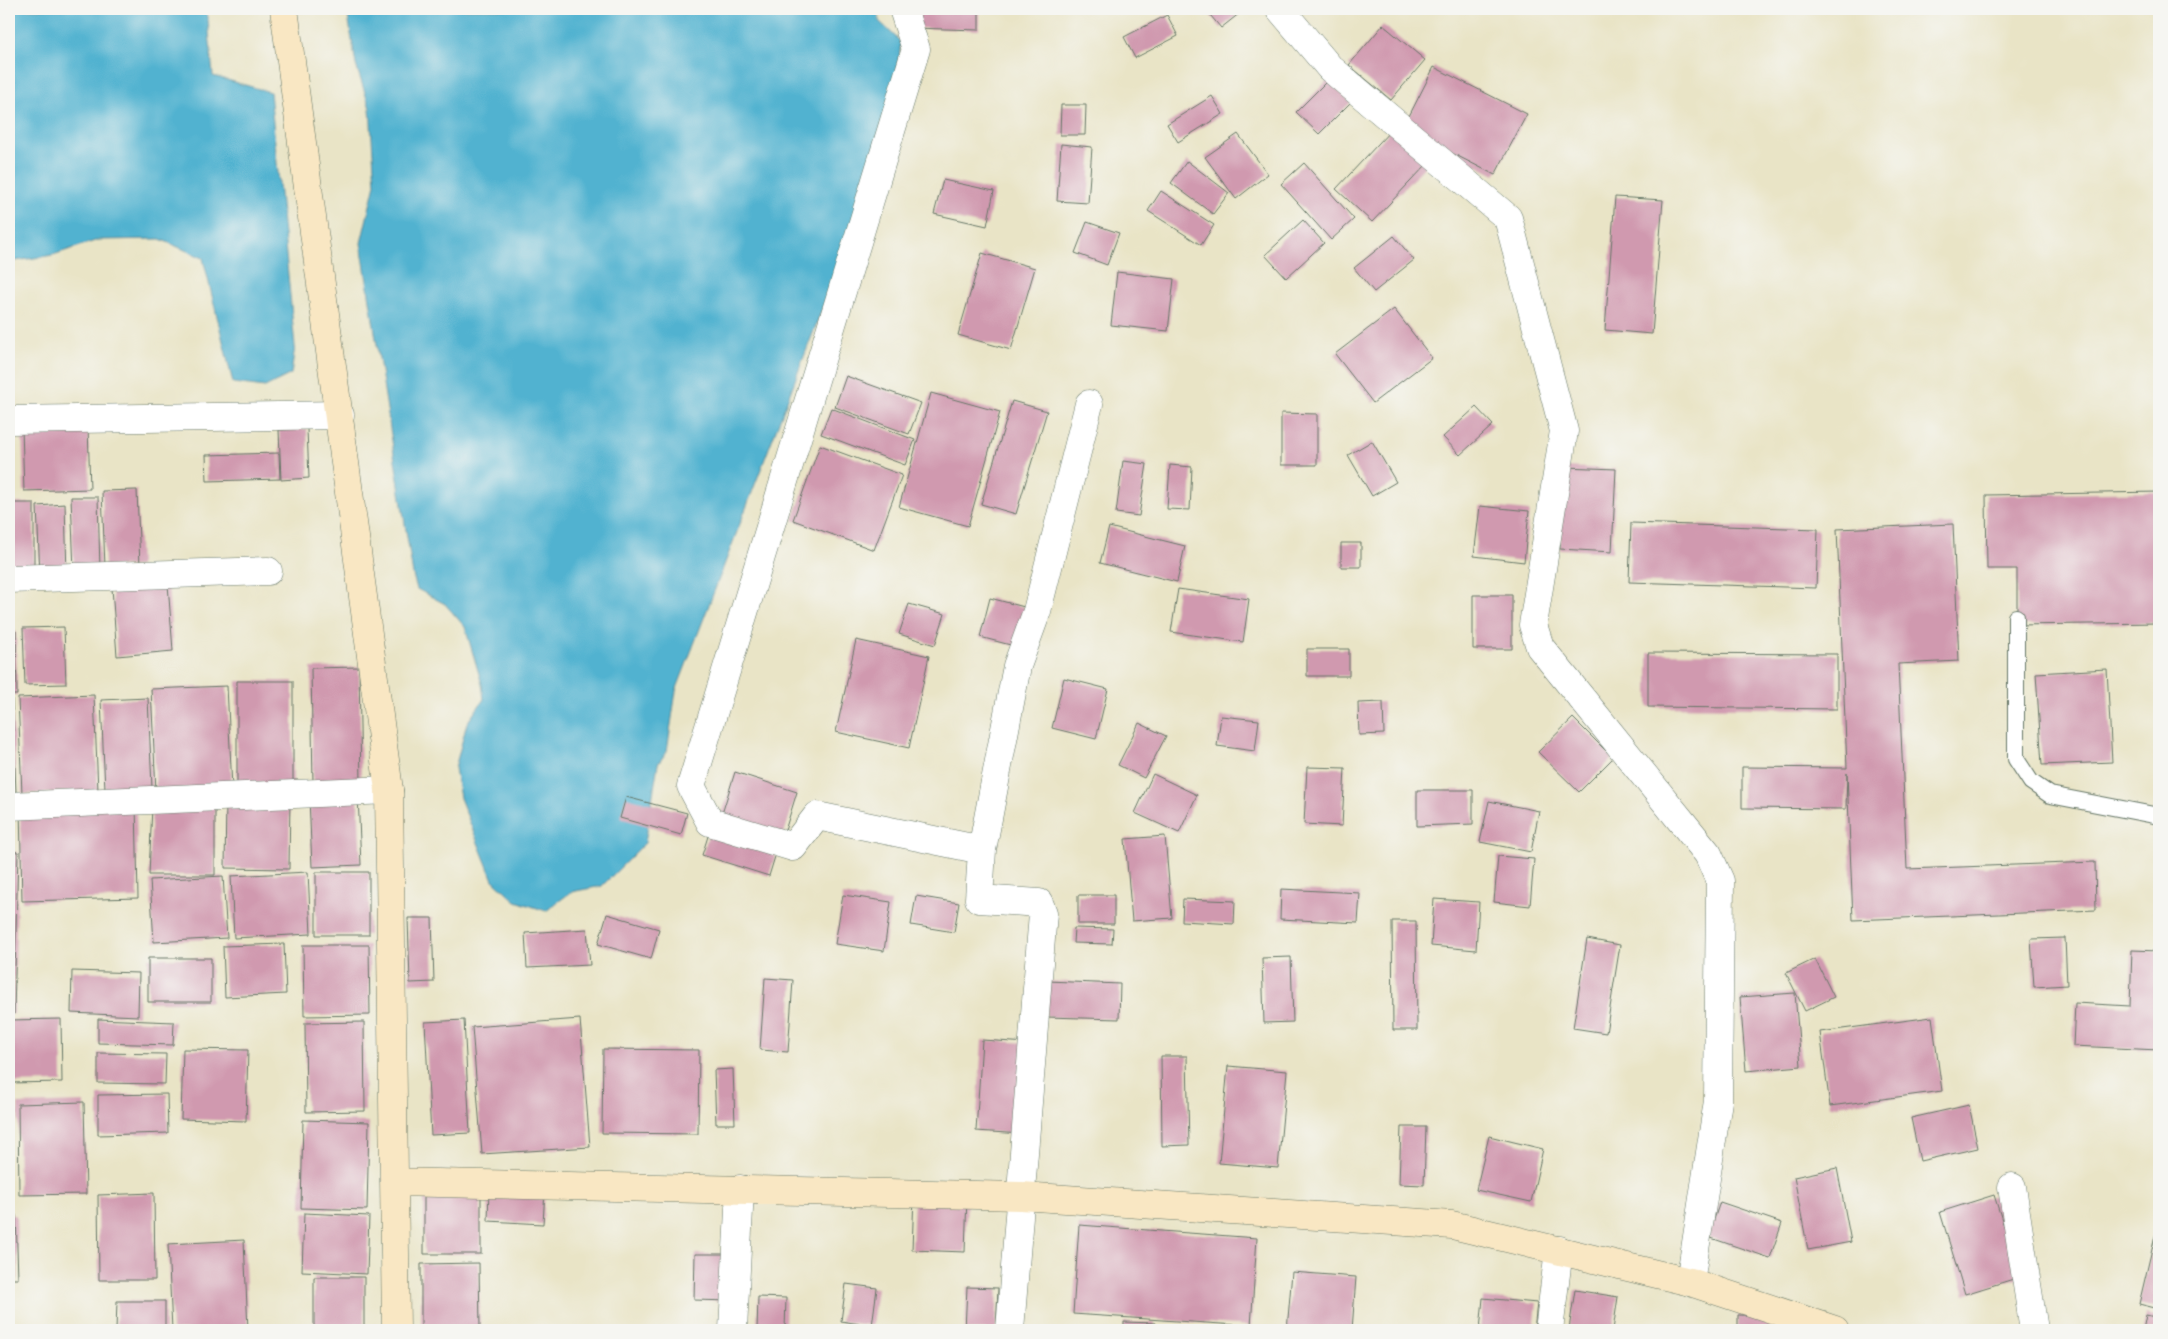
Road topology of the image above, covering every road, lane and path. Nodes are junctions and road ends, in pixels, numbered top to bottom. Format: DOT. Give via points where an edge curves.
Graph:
graph roads {
  1 [pos="284,9"];
  2 [pos="903,9"];
  3 [pos="1280,9"];
  4 [pos="1089,404"];
  5 [pos="340,415"];
  6 [pos="9,420"];
  7 [pos="268,571"];
  8 [pos="9,579"];
  9 [pos="2016,617"];
  10 [pos="389,790"];
  11 [pos="9,806"];
  12 [pos="2159,816"];
  13 [pos="982,850"];
  14 [pos="394,1182"];
  15 [pos="2012,1188"];
  16 [pos="740,1189"];
  17 [pos="1021,1196"];
  18 [pos="1559,1250"];
  19 [pos="1690,1282"];
  20 [pos="396,1330"];
  21 [pos="733,1330"];
  22 [pos="1010,1330"];
  23 [pos="1549,1330"];
  24 [pos="1834,1330"];
  25 [pos="2034,1330"];
  1 -- 5 [label="street"];
  2 -- 13 [label="street" via="916,49 691,786 710,822 792,847 817,816"];
  3 -- 19 [label="street" via="1330,68 1508,218 1564,431 1533,625 1540,647 1708,854 1720,881 1718,1101"];
  4 -- 13 [label="street" via="1038,611 1017,666"];
  5 -- 6 [label="street"];
  5 -- 10 [label="street"];
  7 -- 8 [label="street"];
  9 -- 12 [label="lane" via="2016,759 2031,782 2050,796"];
  10 -- 11 [label="street"];
  10 -- 14 [label="street"];
  13 -- 17 [label="street" via="979,899 1038,903 1044,913"];
  14 -- 16 [label="street"];
  14 -- 20 [label="street"];
  15 -- 25 [label="street"];
  16 -- 17 [label="street"];
  16 -- 21 [label="street"];
  17 -- 18 [label="street" via="1452,1225"];
  17 -- 22 [label="street"];
  18 -- 19 [label="street"];
  18 -- 23 [label="street"];
  19 -- 24 [label="street"];
}
